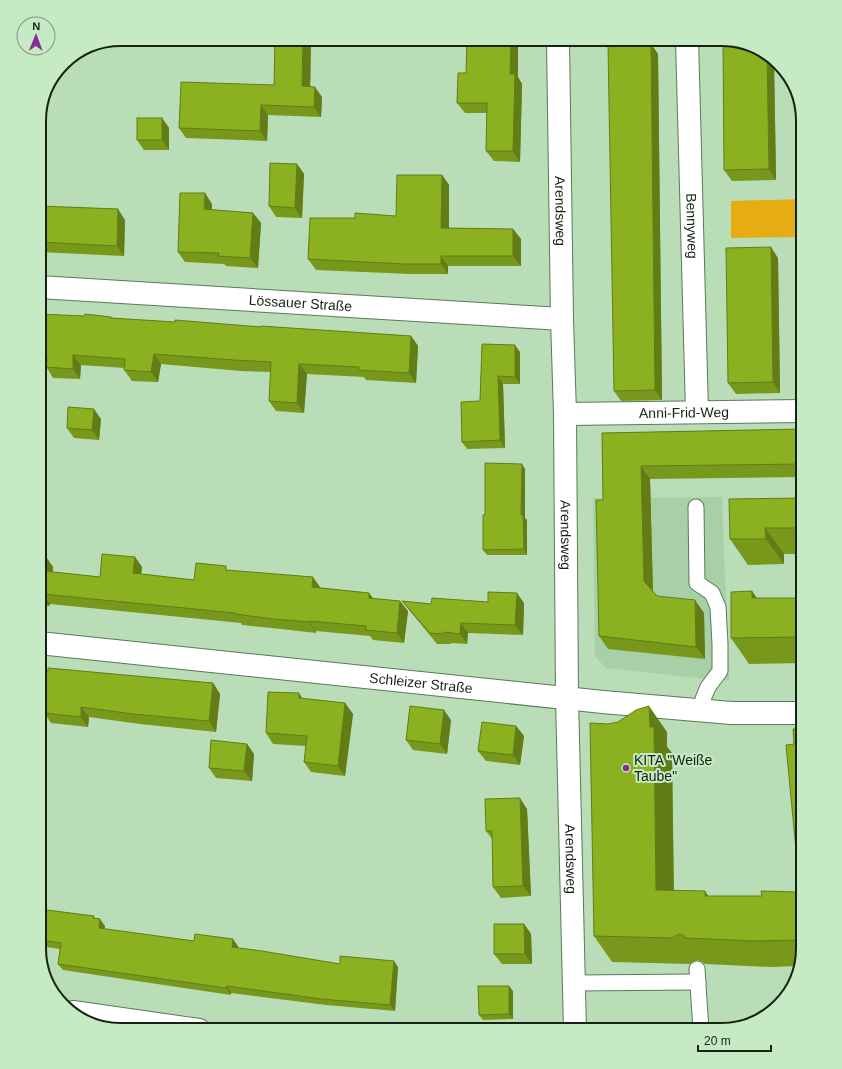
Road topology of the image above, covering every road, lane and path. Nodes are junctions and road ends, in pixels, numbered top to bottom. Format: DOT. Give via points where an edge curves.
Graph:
graph roads {
  1 [pos="558,46"];
  2 [pos="687,46"];
  3 [pos="46,287"];
  4 [pos="562,319"];
  5 [pos="796,411"];
  6 [pos="696,412"];
  7 [pos="565,414"];
  8 [pos="696,507"];
  9 [pos="46,644"];
  10 [pos="567,698"];
  11 [pos="703,711"];
  12 [pos="796,713"];
  13 [pos="574,983"];
  14 [pos="88,1015"];
  15 [pos="130,1023"];
  16 [pos="575,1023"];
  17 [pos="700,1023"];
  1 -- 4 [label="street, Arendsweg"];
  2 -- 6 [label="street, Bennyweg"];
  3 -- 4 [label="street, Lössauer Straße"];
  4 -- 7 [label="street, Arendsweg"];
  5 -- 6 [label="street, Anni-Frid-Weg"];
  6 -- 7 [label="street, Anni-Frid-Weg"];
  7 -- 10 [label="street, Arendsweg"];
  8 -- 11 [label="lane" via="697,583 712,592 718,607 720,644 720,671 703,699"];
  9 -- 10 [label="street, Schleizer Straße"];
  10 -- 11 [label="street, Schleizer Straße"];
  10 -- 13 [label="street, Arendsweg"];
  11 -- 12 [label="street, Schleizer Straße"];
  13 -- 16 [label="street, Arendsweg"];
  13 -- 17 [label="lane" via="697,975"];
  14 -- 15 [label="street"];
}
